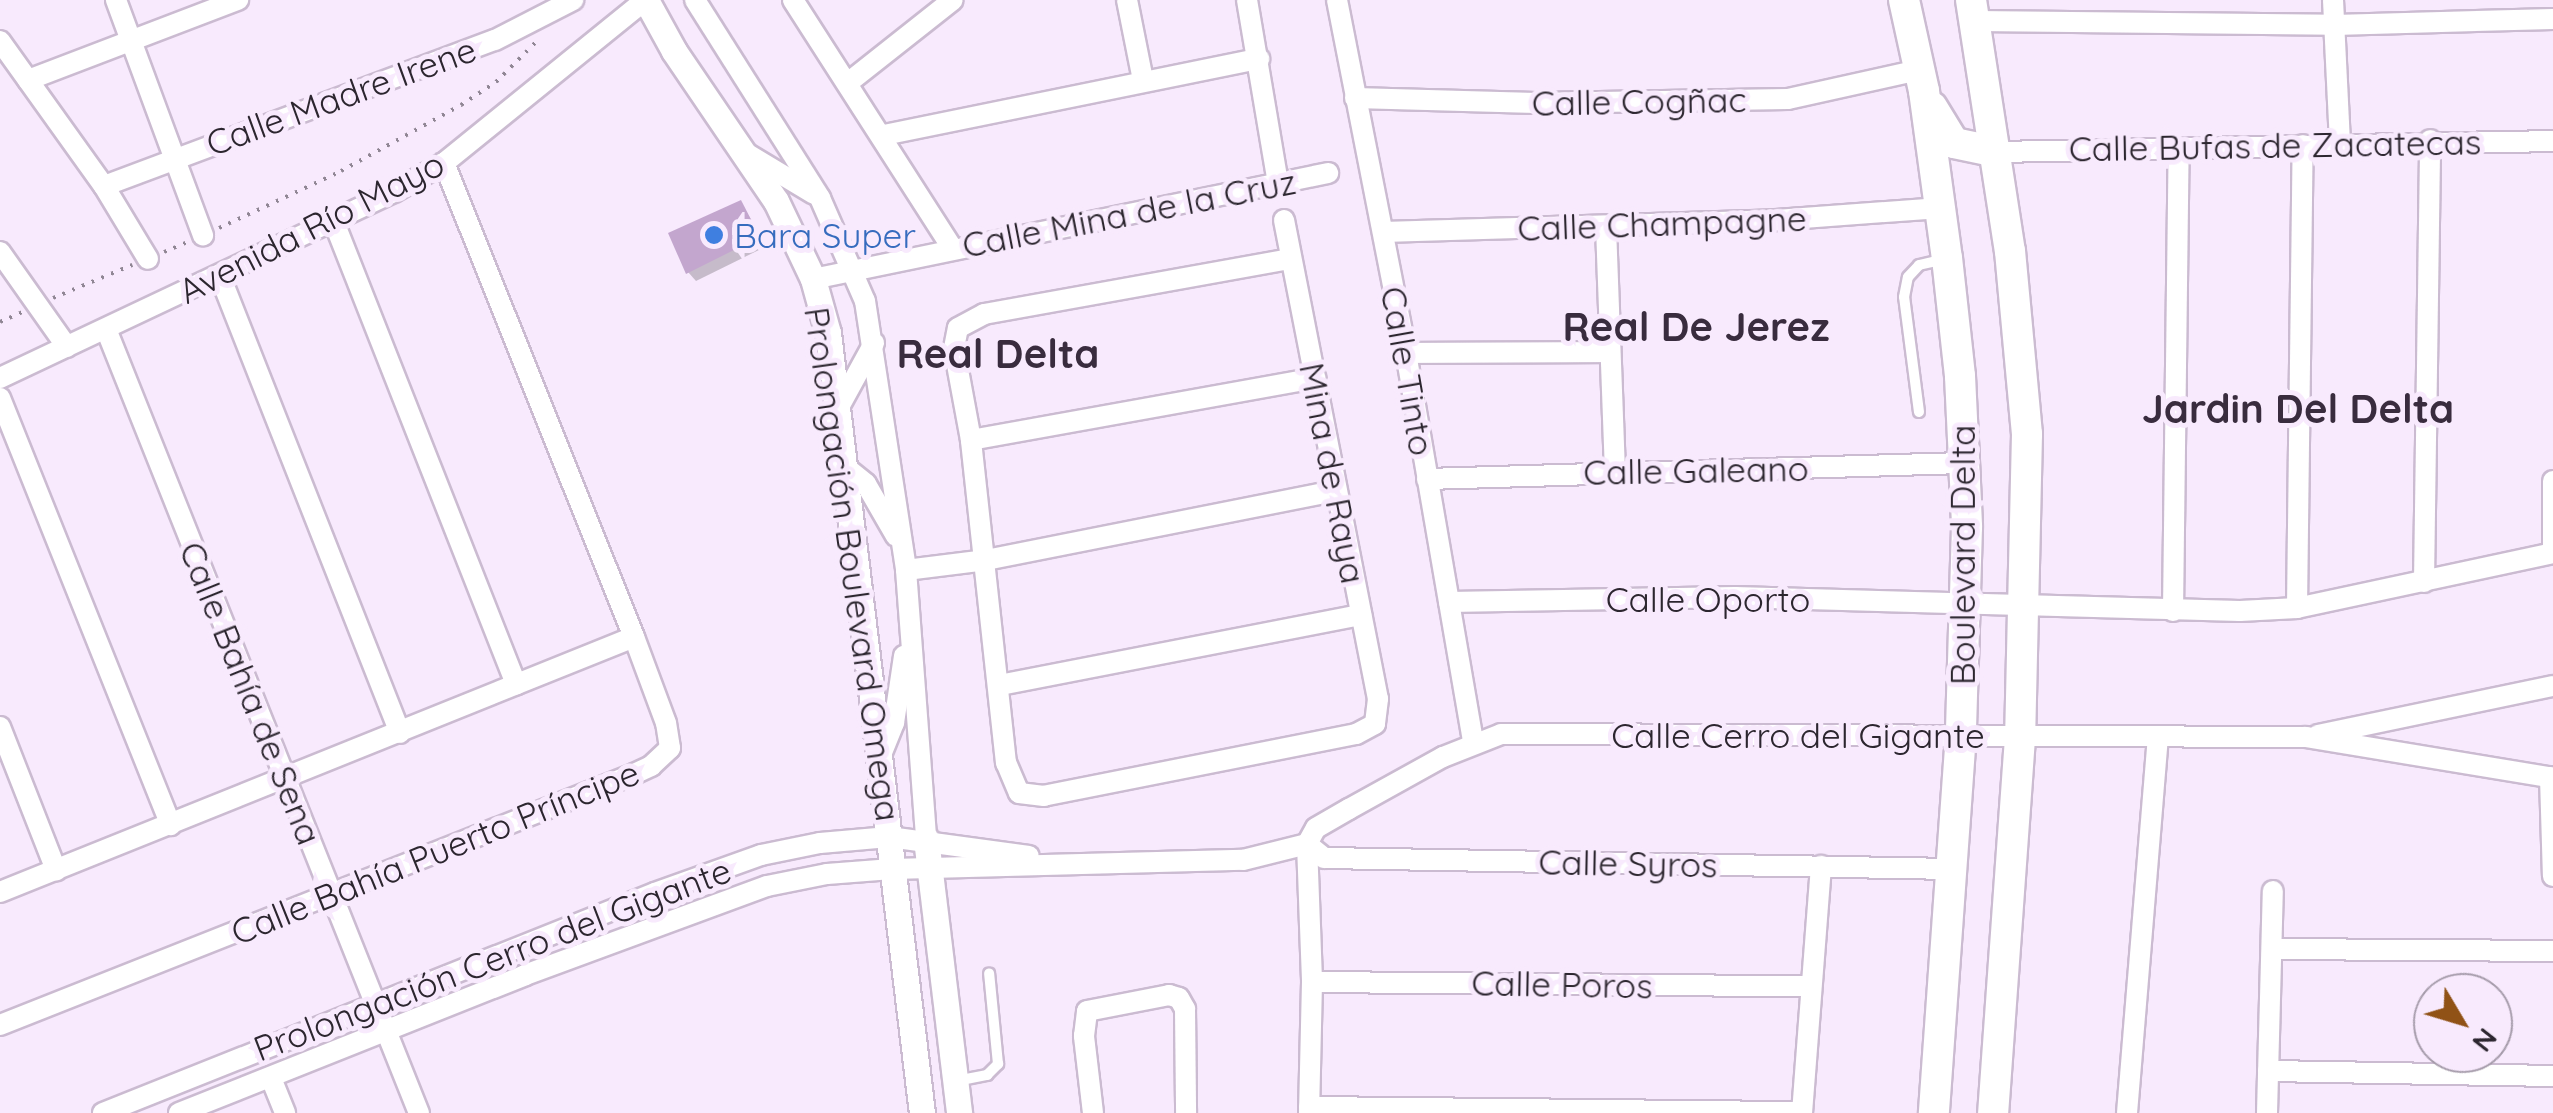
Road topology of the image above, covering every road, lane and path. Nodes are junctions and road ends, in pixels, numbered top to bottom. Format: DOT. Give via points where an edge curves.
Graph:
graph roads {
  1 [pos="116,0"];
  2 [pos="238,0"];
  3 [pos="573,0"];
  4 [pos="646,0"];
  5 [pos="695,0"];
  6 [pos="792,0"];
  7 [pos="953,0"];
  8 [pos="1126,0"];
  9 [pos="1247,0"];
  10 [pos="1337,0"];
  11 [pos="1904,0"];
  12 [pos="2333,0"];
  13 [pos="1976,7"];
  14 [pos="556,13"];
  15 [pos="2553,18"];
  16 [pos="2334,25"];
  17 [pos="0,40"];
  18 [pos="131,40"];
  19 [pos="1258,59"];
  20 [pos="28,80"];
  21 [pos="1144,80"];
  22 [pos="1922,80"];
  23 [pos="849,82"];
  24 [pos="1354,98"];
  25 [pos="884,135"];
  26 [pos="2430,140"];
  27 [pos="2553,141"];
  28 [pos="2340,142"];
  29 [pos="2303,145"];
  30 [pos="2180,148"];
  31 [pos="1997,152"];
  32 [pos="746,153"];
  33 [pos="175,158"];
  34 [pos="444,162"];
  35 [pos="1328,173"];
  36 [pos="1278,184"];
  37 [pos="104,186"];
  38 [pos="820,198"];
  39 [pos="1941,208"];
  40 [pos="1284,220"];
  41 [pos="334,222"];
  42 [pos="1606,227"];
  43 [pos="1383,232"];
  44 [pos="202,235"];
  45 [pos="954,249"];
  46 [pos="0,252"];
  47 [pos="1947,258"];
  48 [pos="148,259"];
  49 [pos="1292,259"];
  50 [pos="854,270"];
  51 [pos="220,276"];
  52 [pos="813,279"];
  53 [pos="38,304"];
  54 [pos="0,322"];
  55 [pos="106,329"];
  56 [pos="874,342"];
  57 [pos="66,347"];
  58 [pos="1610,352"];
  59 [pos="1406,353"];
  60 [pos="0,378"];
  61 [pos="1314,378"];
  62 [pos="0,398"];
  63 [pos="839,407"];
  64 [pos="1919,412"];
  65 [pos="971,440"];
  66 [pos="1964,463"];
  67 [pos="844,466"];
  68 [pos="1614,471"];
  69 [pos="1427,479"];
  70 [pos="2553,482"];
  71 [pos="1336,492"];
  72 [pos="902,548"];
  73 [pos="2553,553"];
  74 [pos="986,560"];
  75 [pos="906,570"];
  76 [pos="2424,582"];
  77 [pos="1967,600"];
  78 [pos="1449,602"];
  79 [pos="2026,607"];
  80 [pos="2297,608"];
  81 [pos="2173,611"];
  82 [pos="1361,615"];
  83 [pos="910,628"];
  84 [pos="634,637"];
  85 [pos="516,684"];
  86 [pos="1000,685"];
  87 [pos="2553,686"];
  88 [pos="0,727"];
  89 [pos="400,732"];
  90 [pos="1962,734"];
  91 [pos="2306,737"];
  92 [pos="2020,738"];
  93 [pos="2158,738"];
  94 [pos="1473,742"];
  95 [pos="880,755"];
  96 [pos="284,778"];
  97 [pos="2552,778"];
  98 [pos="171,825"];
  99 [pos="889,838"];
  100 [pos="926,839"];
  101 [pos="1308,844"];
  102 [pos="1074,864"];
  103 [pos="1821,866"];
  104 [pos="892,869"];
  105 [pos="930,869"];
  106 [pos="1953,869"];
  107 [pos="56,870"];
  108 [pos="2553,876"];
  109 [pos="2273,891"];
  110 [pos="0,892"];
  111 [pos="332,893"];
  112 [pos="2273,949"];
  113 [pos="2553,951"];
  114 [pos="989,973"];
  115 [pos="1312,982"];
  116 [pos="1811,986"];
  117 [pos="376,1004"];
  118 [pos="0,1025"];
  119 [pos="387,1030"];
  120 [pos="2268,1071"];
  121 [pos="2553,1076"];
  122 [pos="270,1078"];
  123 [pos="956,1082"];
  124 [pos="1309,1110"];
  125 [pos="1802,1112"];
  126 [pos="103,1113"];
  127 [pos="179,1113"];
  128 [pos="285,1113"];
  129 [pos="419,1113"];
  130 [pos="922,1113"];
  131 [pos="959,1113"];
  132 [pos="1093,1113"];
  133 [pos="1186,1113"];
  134 [pos="1934,1113"];
  135 [pos="1994,1113"];
  136 [pos="2126,1113"];
  137 [pos="2267,1113"];
  1 -- 18 [label="street"];
  2 -- 18 [label="street"];
  3 -- 14 [label="street, Calle Madre Irene"];
  4 -- 32 [label="street, Prolongación Boulevard Omega"];
  4 -- 34 [label="street, Avenida Río Mayo"];
  5 -- 38 [label="street, Prolongación Boulevard Omega"];
  6 -- 23 [label="street"];
  7 -- 23 [label="street"];
  8 -- 21 [label="street"];
  9 -- 19 [label="street"];
  10 -- 24 [label="street, Calle Tinto"];
  11 -- 22 [label="main road, Boulevard Delta"];
  12 -- 16 [label="street"];
  13 -- 16 [label="street"];
  13 -- 31 [label="main road, Boulevard Delta"];
  14 -- 33 [label="street, Calle Madre Irene"];
  14 -- 44 [label="path, Avenida Río Mayo" via="520,60 461,106 341,172"];
  15 -- 16 [label="street"];
  16 -- 28 [label="street"];
  17 -- 20 [label="street"];
  18 -- 20 [label="street"];
  18 -- 33 [label="street"];
  19 -- 21 [label="street"];
  19 -- 36 [label="street"];
  20 -- 37 [label="street"];
  21 -- 25 [label="street"];
  22 -- 24 [label="street, Calle Cogñac" via="1788,99"];
  22 -- 31 [label="main road" via="1954,142"];
  22 -- 39 [label="main road, Boulevard Delta"];
  23 -- 25 [label="street"];
  24 -- 43 [label="street, Calle Tinto"];
  25 -- 45 [label="street"];
  26 -- 27 [label="street, Calle Bufas de Zacatecas"];
  26 -- 28 [label="street, Calle Bufas de Zacatecas"];
  26 -- 76 [label="street"];
  28 -- 29 [label="street, Calle Bufas de Zacatecas"];
  29 -- 30 [label="street, Calle Bufas de Zacatecas"];
  29 -- 80 [label="street"];
  30 -- 31 [label="street, Calle Bufas de Zacatecas"];
  30 -- 81 [label="street"];
  31 -- 79 [label="main road, Boulevard Delta" via="2022,345"];
  32 -- 38 [label="street"];
  32 -- 52 [label="street, Prolongación Boulevard Omega"];
  33 -- 37 [label="street, Calle Madre Irene"];
  33 -- 44 [label="street"];
  34 -- 41 [label="street, Avenida Río Mayo"];
  34 -- 84 [label="street, Calle Bahía Puerto Príncipe"];
  35 -- 36 [label="street, Calle Mina de la Cruz"];
  36 -- 45 [label="street, Calle Mina de la Cruz"];
  37 -- 48 [label="street"];
  38 -- 50 [label="street, Prolongación Boulevard Omega"];
  39 -- 42 [label="street, Calle Champagne"];
  39 -- 47 [label="main road, Boulevard Delta"];
  40 -- 49 [label="street, Mina de Raya"];
  41 -- 51 [label="street, Avenida Río Mayo"];
  41 -- 85 [label="street"];
  42 -- 43 [label="street, Calle Champagne"];
  42 -- 58 [label="street"];
  43 -- 59 [label="street, Calle Tinto"];
  44 -- 48 [label="path, Avenida Río Mayo"];
  45 -- 50 [label="street, Calle Mina de la Cruz"];
  46 -- 53 [label="street"];
  47 -- 64 [label="lane" via="1919,266 1904,296"];
  47 -- 66 [label="main road, Boulevard Delta"];
  48 -- 53 [label="path, Avenida Río Mayo"];
  49 -- 61 [label="street, Mina de Raya"];
  49 -- 65 [label="street" via="984,314 958,328 954,348"];
  50 -- 52 [label="street, Calle Mina de la Cruz"];
  50 -- 56 [label="street, Prolongación Boulevard Omega"];
  51 -- 55 [label="street, Avenida Río Mayo"];
  51 -- 89 [label="street"];
  52 -- 63 [label="street, Prolongación Boulevard Omega"];
  53 -- 54 [label="path, Avenida Río Mayo"];
  53 -- 57 [label="street"];
  55 -- 57 [label="street, Avenida Río Mayo"];
  55 -- 96 [label="street, Calle Bahía de Sena"];
  56 -- 63 [label="street"];
  56 -- 72 [label="street, Prolongación Boulevard Omega"];
  57 -- 60 [label="street, Avenida Río Mayo"];
  58 -- 59 [label="street"];
  58 -- 68 [label="street"];
  59 -- 69 [label="street, Calle Tinto"];
  61 -- 65 [label="street"];
  61 -- 71 [label="street, Mina de Raya"];
  62 -- 98 [label="street"];
  63 -- 67 [label="street, Prolongación Boulevard Omega"];
  65 -- 74 [label="street"];
  66 -- 68 [label="street, Calle Galeano"];
  66 -- 77 [label="main road, Boulevard Delta"];
  67 -- 72 [label="street" via="866,484"];
  67 -- 95 [label="street, Prolongación Boulevard Omega"];
  68 -- 69 [label="street, Calle Galeano"];
  69 -- 78 [label="street, Calle Tinto"];
  70 -- 73 [label="street"];
  71 -- 74 [label="street"];
  71 -- 82 [label="street, Mina de Raya"];
  72 -- 75 [label="street, Prolongación Boulevard Omega"];
  73 -- 76 [label="street, Calle Oporto"];
  74 -- 75 [label="street"];
  74 -- 86 [label="street"];
  75 -- 83 [label="street, Prolongación Boulevard Omega"];
  76 -- 80 [label="street, Calle Oporto"];
  77 -- 78 [label="street, Calle Oporto"];
  77 -- 79 [label="street, Calle Oporto"];
  77 -- 90 [label="main road, Boulevard Delta"];
  78 -- 94 [label="street, Calle Tinto"];
  79 -- 81 [label="street, Calle Oporto"];
  79 -- 92 [label="main road, Boulevard Delta"];
  80 -- 81 [label="street, Calle Oporto"];
  82 -- 86 [label="street"];
  82 -- 86 [label="street, Mina de Raya" via="1379,708 1375,724 1356,734 1044,796 1019,793 1007,775"];
  83 -- 95 [label="street" via="894,723"];
  83 -- 100 [label="street, Prolongación Boulevard Omega"];
  84 -- 85 [label="street"];
  84 -- 111 [label="street, Calle Bahía Puerto Príncipe" via="670,736 662,757 634,774"];
  85 -- 89 [label="street"];
  87 -- 91 [label="street"];
  88 -- 107 [label="street"];
  89 -- 96 [label="street"];
  90 -- 92 [label="street, Calle Cerro del Gigante"];
  90 -- 94 [label="street, Calle Cerro del Gigante" via="1520,734"];
  90 -- 106 [label="main road, Boulevard Delta"];
  91 -- 93 [label="street, Calle Cerro del Gigante"];
  91 -- 97 [label="street, Calle Cerro del Gigante"];
  92 -- 93 [label="street, Calle Cerro del Gigante"];
  92 -- 135 [label="main road, Boulevard Delta"];
  93 -- 136 [label="street"];
  94 -- 101 [label="street, Calle Cerro del Gigante" via="1316,828"];
  95 -- 99 [label="street, Prolongación Boulevard Omega"];
  96 -- 98 [label="street"];
  96 -- 111 [label="street, Calle Bahía de Sena"];
  97 -- 108 [label="street"];
  98 -- 107 [label="street"];
  99 -- 100 [label="street, Calle Cerro del Gigante"];
  99 -- 104 [label="street, Prolongación Boulevard Omega"];
  99 -- 117 [label="street, Prolongación Cerro del Gigante" via="792,847 743,860"];
  100 -- 102 [label="street, Calle Cerro del Gigante"];
  100 -- 105 [label="street, Prolongación Boulevard Omega"];
  101 -- 102 [label="street, Calle Cerro del Gigante" via="1210,864"];
  101 -- 103 [label="street, Calle Syros" via="1324,858"];
  101 -- 115 [label="street"];
  102 -- 105 [label="street, Calle Cerro del Gigante"];
  103 -- 106 [label="street, Calle Syros"];
  103 -- 116 [label="street"];
  104 -- 105 [label="street, Calle Cerro del Gigante"];
  104 -- 119 [label="street, Prolongación Cerro del Gigante" via="798,879 726,898"];
  104 -- 130 [label="street, Prolongación Boulevard Omega"];
  105 -- 123 [label="street, Prolongación Boulevard Omega"];
  106 -- 134 [label="main road, Boulevard Delta"];
  107 -- 110 [label="street"];
  109 -- 112 [label="street"];
  111 -- 117 [label="street, Calle Bahía de Sena"];
  111 -- 118 [label="street, Calle Bahía Puerto Príncipe"];
  112 -- 113 [label="street"];
  112 -- 120 [label="street"];
  114 -- 123 [label="lane" via="998,1064"];
  115 -- 116 [label="street, Calle Poros"];
  115 -- 124 [label="street"];
  116 -- 125 [label="street"];
  117 -- 119 [label="street, Calle Bahía de Sena"];
  117 -- 126 [label="street, Prolongación Cerro del Gigante"];
  119 -- 122 [label="street, Prolongación Cerro del Gigante"];
  119 -- 129 [label="street, Calle Bahía de Sena"];
  120 -- 121 [label="street"];
  120 -- 137 [label="street"];
  122 -- 127 [label="street, Prolongación Cerro del Gigante"];
  122 -- 128 [label="street"];
  123 -- 131 [label="street, Prolongación Boulevard Omega"];
  124 -- 125 [label="street"];
  132 -- 133 [label="street" via="1087,1011 1169,995 1186,1010"];
}
